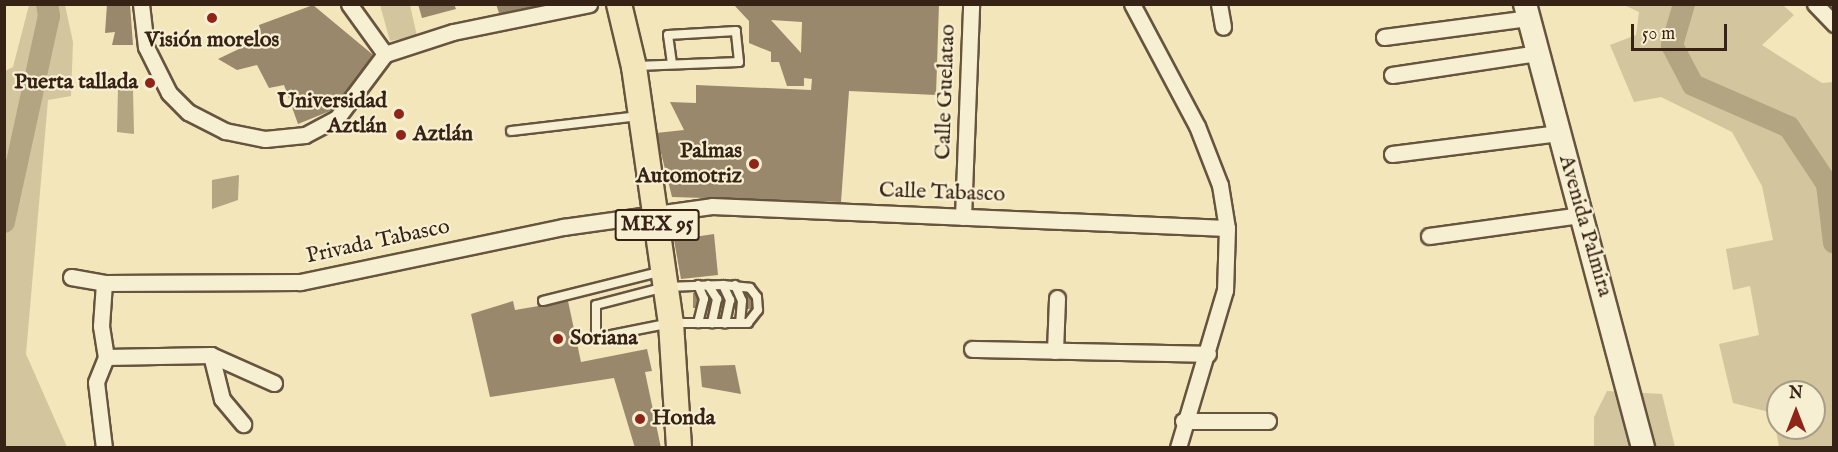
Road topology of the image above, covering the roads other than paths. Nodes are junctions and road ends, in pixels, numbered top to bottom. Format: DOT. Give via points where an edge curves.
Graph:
graph roads {
  1 [pos="141,4"];
  2 [pos="349,4"];
  3 [pos="589,4"];
  4 [pos="619,4"];
  5 [pos="971,4"];
  6 [pos="1132,4"];
  7 [pos="1219,4"];
  8 [pos="1815,4"];
  9 [pos="1527,11"];
  10 [pos="1833,24"];
  11 [pos="1223,27"];
  12 [pos="1384,36"];
  13 [pos="1538,53"];
  14 [pos="385,54"];
  15 [pos="672,62"];
  16 [pos="634,67"];
  17 [pos="1392,75"];
  18 [pos="640,116"];
  19 [pos="511,131"];
  20 [pos="1559,132"];
  21 [pos="1392,154"];
  22 [pos="655,211"];
  23 [pos="1580,215"];
  24 [pos="963,217"];
  25 [pos="1227,228"];
  26 [pos="1429,236"];
  27 [pos="71,277"];
  28 [pos="664,279"];
  29 [pos="104,283"];
  30 [pos="698,285"];
  31 [pos="708,285"];
  32 [pos="723,285"];
  33 [pos="735,285"];
  34 [pos="1057,298"];
  35 [pos="543,301"];
  36 [pos="712,322"];
  37 [pos="671,323"];
  38 [pos="698,323"];
  39 [pos="725,323"];
  40 [pos="740,323"];
  41 [pos="972,349"];
  42 [pos="1055,351"];
  43 [pos="1208,354"];
  44 [pos="211,356"];
  45 [pos="106,357"];
  46 [pos="274,383"];
  47 [pos="1183,421"];
  48 [pos="1268,421"];
  49 [pos="243,424"];
  50 [pos="104,447"];
  51 [pos="679,447"];
  52 [pos="1178,447"];
  53 [pos="1643,447"];
  1 -- 14 [label="street" via="139,37 155,69 188,112 225,131 265,139 305,135 337,118"];
  2 -- 14 [label="street"];
  3 -- 14 [label="street" via="453,32"];
  4 -- 16 [label="main road, MEX 95"];
  5 -- 24 [label="street, Calle Guelatao"];
  6 -- 25 [label="street" via="1197,126 1220,185"];
  7 -- 11 [label="street"];
  8 -- 10 [label="street"];
  9 -- 12 [label="street"];
  9 -- 13 [label="main road, Avenida Palmira"];
  13 -- 17 [label="street"];
  13 -- 20 [label="main road, Avenida Palmira"];
  15 -- 15 [label="lane" via="668,35 736,31 739,62"];
  15 -- 16 [label="lane"];
  16 -- 18 [label="main road, MEX 95"];
  18 -- 19 [label="lane"];
  18 -- 22 [label="main road, MEX 95"];
  20 -- 21 [label="street"];
  20 -- 23 [label="main road, Avenida Palmira"];
  22 -- 24 [label="street, Calle Tabasco" via="712,206"];
  22 -- 28 [label="main road, MEX 95"];
  22 -- 29 [label="street, Privada Tabasco" via="300,282"];
  23 -- 26 [label="street"];
  23 -- 53 [label="main road, Avenida Palmira"];
  24 -- 25 [label="street, Calle Tabasco"];
  25 -- 43 [label="street" via="1225,290"];
  27 -- 29 [label="street, Privada Tabasco"];
  28 -- 30 [label="lane"];
  28 -- 35 [label="lane"];
  28 -- 37 [label="main road, MEX 95"];
  28 -- 37 [label="lane" via="596,305 596,332 601,337"];
  29 -- 45 [label="street" via="101,326"];
  30 -- 31 [label="lane"];
  30 -- 38 [label="lane" via="704,314"];
  31 -- 32 [label="lane"];
  31 -- 36 [label="lane" via="717,299"];
  32 -- 33 [label="lane"];
  32 -- 39 [label="lane" via="730,300"];
  33 -- 40 [label="lane" via="742,301"];
  33 -- 40 [label="lane" via="750,288 757,304 754,318"];
  34 -- 42 [label="street"];
  36 -- 38 [label="lane"];
  36 -- 39 [label="lane"];
  37 -- 38 [label="lane"];
  37 -- 51 [label="main road, MEX 95"];
  39 -- 40 [label="lane"];
  41 -- 42 [label="street"];
  42 -- 43 [label="street"];
  43 -- 47 [label="street"];
  44 -- 45 [label="street"];
  44 -- 46 [label="street"];
  44 -- 49 [label="street" via="222,399"];
  45 -- 50 [label="street" via="96,382"];
  47 -- 48 [label="street"];
  47 -- 52 [label="street"];
}
